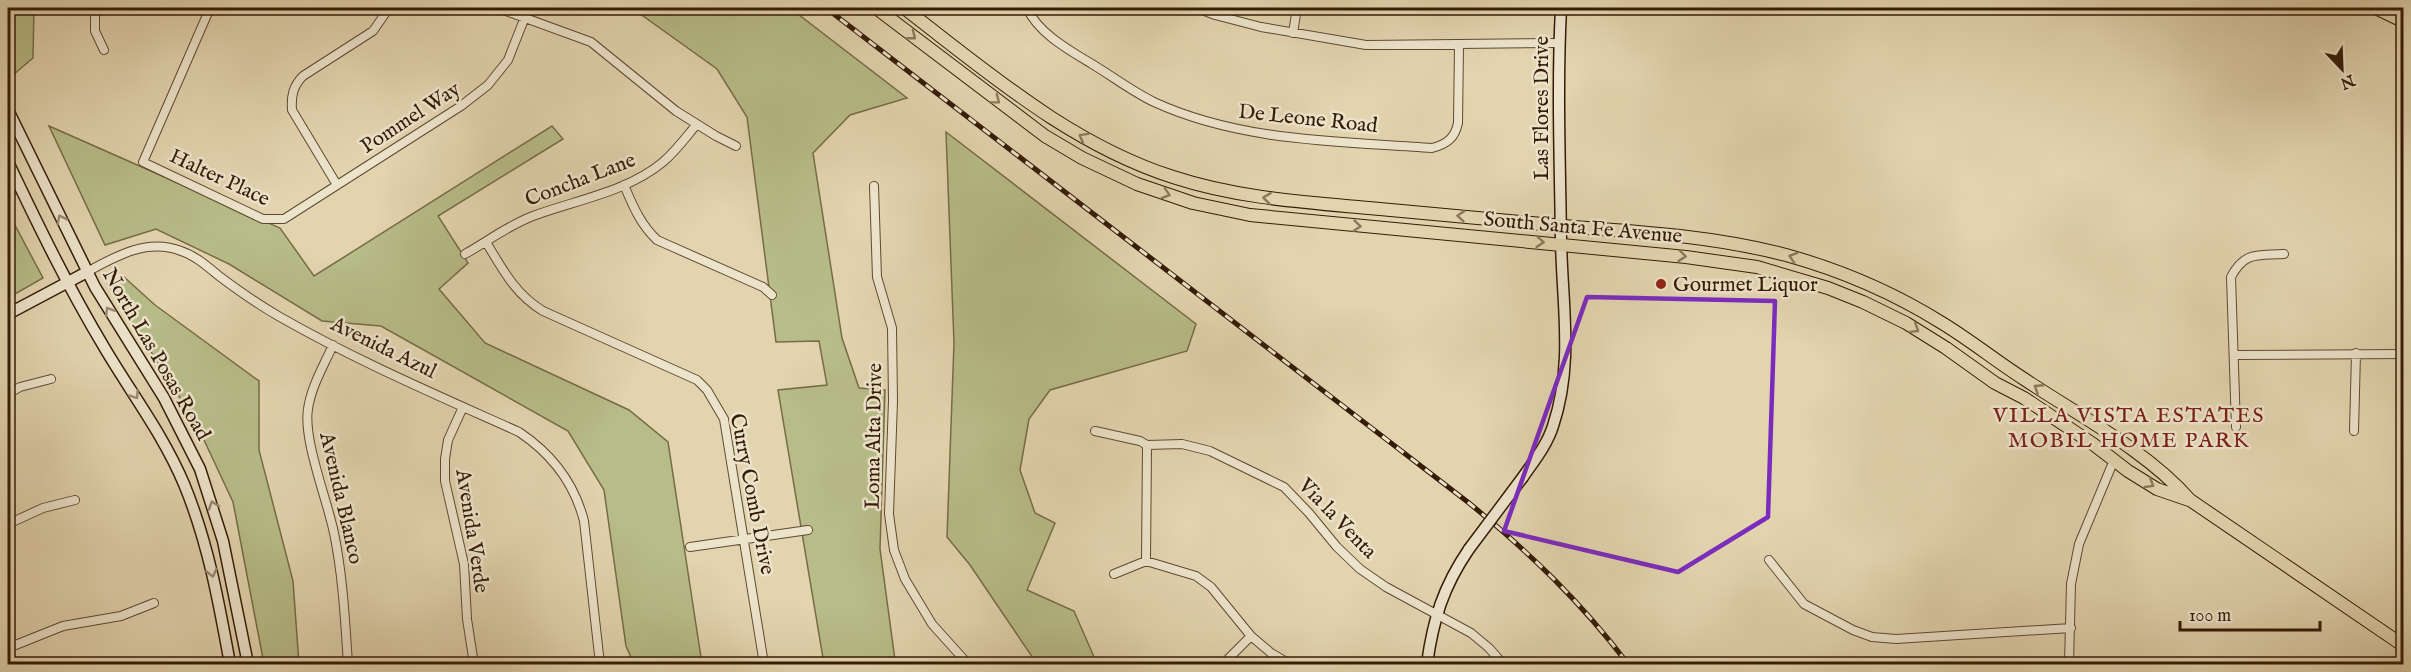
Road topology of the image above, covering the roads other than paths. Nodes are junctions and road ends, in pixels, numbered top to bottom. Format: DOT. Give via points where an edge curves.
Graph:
graph roads {
  1 [pos="95,8"];
  2 [pos="210,8"];
  3 [pos="389,8"];
  4 [pos="498,8"];
  5 [pos="876,8"];
  6 [pos="904,8"];
  7 [pos="1027,8"];
  8 [pos="1197,8"];
  9 [pos="1297,8"];
  10 [pos="1561,8"];
  11 [pos="2379,8"];
  12 [pos="525,17"];
  13 [pos="2403,20"];
  14 [pos="1293,33"];
  15 [pos="1559,43"];
  16 [pos="1459,44"];
  17 [pos="104,50"];
  18 [pos="8,110"];
  19 [pos="697,124"];
  20 [pos="736,146"];
  21 [pos="8,162"];
  22 [pos="337,185"];
  23 [pos="624,185"];
  24 [pos="874,186"];
  25 [pos="284,219"];
  26 [pos="1561,225"];
  27 [pos="486,242"];
  28 [pos="1561,244"];
  29 [pos="465,254"];
  30 [pos="2284,254"];
  31 [pos="87,272"];
  32 [pos="66,282"];
  33 [pos="772,296"];
  34 [pos="8,314"];
  35 [pos="333,345"];
  36 [pos="2356,353"];
  37 [pos="2403,354"];
  38 [pos="2234,355"];
  39 [pos="51,379"];
  40 [pos="8,394"];
  41 [pos="463,407"];
  42 [pos="2236,427"];
  43 [pos="1095,431"];
  44 [pos="2354,431"];
  45 [pos="1147,445"];
  46 [pos="2114,460"];
  47 [pos="75,500"];
  48 [pos="2190,500"];
  49 [pos="8,524"];
  50 [pos="808,530"];
  51 [pos="745,539"];
  52 [pos="690,547"];
  53 [pos="1769,560"];
  54 [pos="1146,561"];
  55 [pos="1113,574"];
  56 [pos="154,603"];
  57 [pos="1436,615"];
  58 [pos="2071,628"];
  59 [pos="1251,636"];
  60 [pos="2403,645"];
  61 [pos="8,648"];
  62 [pos="230,664"];
  63 [pos="248,664"];
  64 [pos="348,664"];
  65 [pos="474,664"];
  66 [pos="600,664"];
  67 [pos="764,664"];
  68 [pos="968,664"];
  69 [pos="1223,664"];
  70 [pos="1290,664"];
  71 [pos="1427,664"];
  72 [pos="1503,664"];
  73 [pos="2068,664"];
  1 -- 17 [label="street" via="95,31"];
  2 -- 25 [label="street, Halter Place" via="143,162 263,219"];
  3 -- 22 [label="street" via="374,31 303,76 291,97 292,110"];
  4 -- 12 [label="street"];
  5 -- 28 [label="main road, South Santa Fe Avenue, one-way" via="1045,136 1137,184 1193,203 1250,215"];
  26 -- 6 [label="main road, South Santa Fe Avenue, one-way" via="1293,202 1183,180 1137,164 1063,126"];
  7 -- 16 [label="street, De Leone Road" via="1042,28 1067,49 1154,102 1217,125 1297,138 1442,146 1456,135 1458,123"];
  8 -- 14 [label="street"];
  9 -- 14 [label="street"];
  10 -- 15 [label="main road, Las Flores Drive"];
  11 -- 13 [label="highway"];
  12 -- 19 [label="street" via="600,48"];
  12 -- 22 [label="street, Pommel Way" via="508,60 488,85 462,106"];
  14 -- 16 [label="street" via="1366,45"];
  15 -- 16 [label="street"];
  15 -- 26 [label="main road, Las Flores Drive"];
  31 -- 18 [label="main road, North Las Posas Road, one-way"];
  19 -- 20 [label="street"];
  19 -- 23 [label="street, Concha Lane" via="663,162"];
  21 -- 32 [label="main road, North Las Posas Road"];
  22 -- 25 [label="street, Pommel Way"];
  23 -- 27 [label="street, Concha Lane" via="531,217"];
  23 -- 33 [label="street" via="635,213 657,240 763,287"];
  24 -- 68 [label="street, Loma Alta Drive" via="877,277 892,328 889,514 894,550 905,579 932,624"];
  26 -- 28 [label="main road, Las Flores Drive"];
  48 -- 26 [label="main road, South Santa Fe Avenue, one-way" via="2169,477 2099,428 1942,323 1868,284 1827,268 1745,246"];
  27 -- 29 [label="street, Concha Lane"];
  27 -- 51 [label="street, Curry Comb Drive" via="527,301 684,372 707,390 724,419"];
  28 -- 46 [label="main road, South Santa Fe Avenue, one-way" via="1723,261 1828,288 1863,302 1946,348"];
  28 -- 57 [label="main road, Las Flores Drive, bridge" via="1567,356 1553,426 1542,448 1469,549 1447,585"];
  30 -- 38 [label="street" via="2249,257 2238,263 2231,277"];
  31 -- 32 [label="main road, Avenida Azul"];
  31 -- 35 [label="street, Avenida Azul" via="127,252 152,245 181,250 279,317"];
  63 -- 31 [label="main road, North Las Posas Road, one-way" via="223,541 200,469 164,398"];
  32 -- 34 [label="main road, Avenida Azul"];
  32 -- 62 [label="main road, North Las Posas Road, one-way" via="161,435 184,484 207,552"];
  35 -- 41 [label="street, Avenida Azul"];
  35 -- 64 [label="street, Avenida Blanco" via="311,393 307,428 342,580"];
  36 -- 37 [label="street"];
  36 -- 38 [label="street"];
  36 -- 44 [label="street"];
  38 -- 42 [label="street"];
  39 -- 40 [label="street"];
  41 -- 65 [label="street, Avenida Verde" via="448,440 445,481 464,564"];
  41 -- 66 [label="street, Avenida Azul" via="519,432 562,470 584,521"];
  43 -- 45 [label="street, Via la Venta"];
  45 -- 54 [label="street"];
  45 -- 57 [label="street, Via la Venta" via="1182,444 1210,451 1284,487 1360,569"];
  46 -- 48 [label="main road, South Santa Fe Avenue, one-way" via="2157,489"];
  46 -- 58 [label="street" via="2079,544 2071,584"];
  47 -- 49 [label="street" via="43,508"];
  48 -- 60 [label="main road, South Santa Fe Avenue"];
  50 -- 51 [label="street"];
  51 -- 52 [label="street"];
  51 -- 67 [label="street, Curry Comb Drive"];
  53 -- 58 [label="street" via="1804,604 1872,637 1896,639"];
  54 -- 55 [label="street"];
  54 -- 59 [label="street" via="1196,576 1211,587"];
  56 -- 61 [label="street" via="121,616 63,626"];
  57 -- 71 [label="main road, Las Flores Drive"];
  57 -- 72 [label="street, Via la Venta" via="1471,633"];
  58 -- 73 [label="street"];
  59 -- 69 [label="street"];
  59 -- 70 [label="street"];
}
